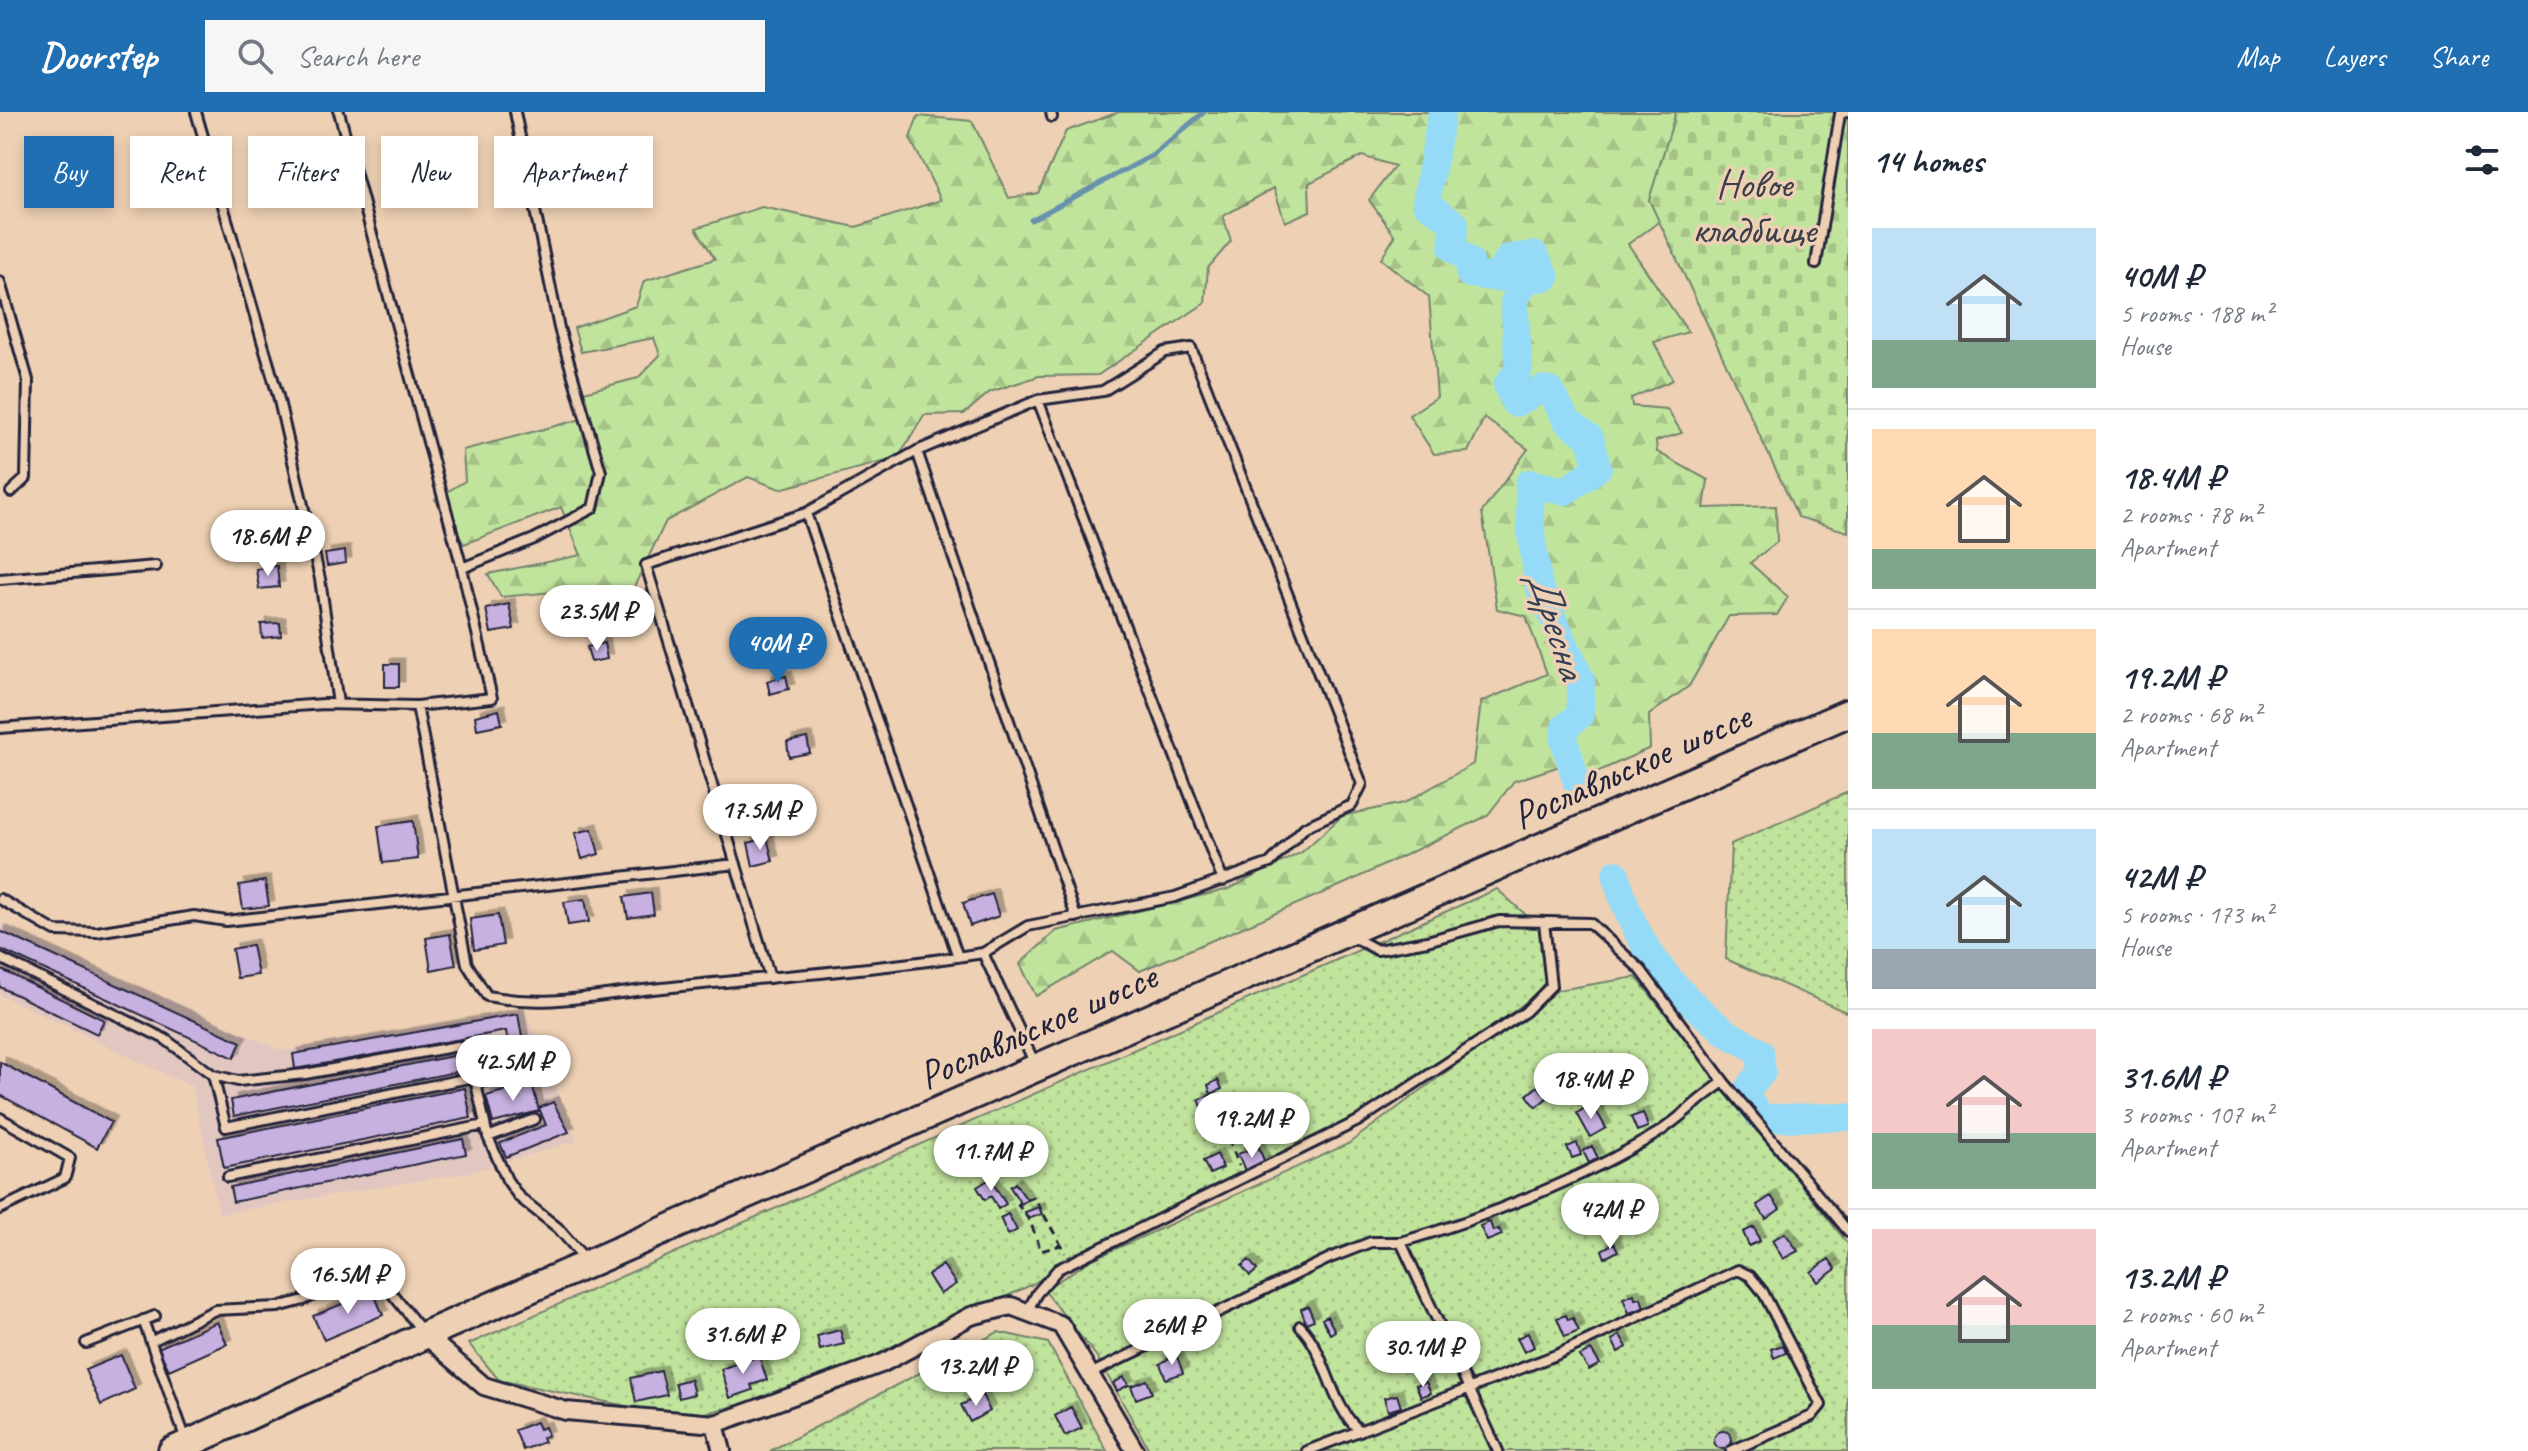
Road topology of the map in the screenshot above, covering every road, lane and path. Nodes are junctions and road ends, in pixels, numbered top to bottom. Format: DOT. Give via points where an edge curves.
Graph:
graph roads {
  1 [pos="196,112"];
  2 [pos="339,112"];
  3 [pos="515,112"];
  4 [pos="1847,112"];
  5 [pos="1816,264"];
  6 [pos="0,282"];
  7 [pos="1038,400"];
  8 [pos="917,451"];
  9 [pos="11,492"];
  10 [pos="806,513"];
  11 [pos="156,566"];
  12 [pos="462,568"];
  13 [pos="0,579"];
  14 [pos="338,704"];
  15 [pos="417,706"];
  16 [pos="1848,713"];
  17 [pos="0,728"];
  18 [pos="736,864"];
  19 [pos="1223,881"];
  20 [pos="453,896"];
  21 [pos="0,899"];
  22 [pos="1076,917"];
  23 [pos="1544,922"];
  24 [pos="1346,933"];
  25 [pos="983,953"];
  26 [pos="958,957"];
  27 [pos="0,958"];
  28 [pos="770,978"];
  29 [pos="1037,1069"];
  30 [pos="213,1075"];
  31 [pos="516,1075"];
  32 [pos="475,1080"];
  33 [pos="1724,1082"];
  34 [pos="1214,1099"];
  35 [pos="0,1118"];
  36 [pos="535,1119"];
  37 [pos="485,1125"];
  38 [pos="488,1137"];
  39 [pos="228,1177"];
  40 [pos="1244,1177"];
  41 [pos="1027,1200"];
  42 [pos="1020,1203"];
  43 [pos="0,1209"];
  44 [pos="1848,1231"];
  45 [pos="1401,1242"];
  46 [pos="1061,1245"];
  47 [pos="1069,1264"];
  48 [pos="591,1266"];
  49 [pos="1027,1312"];
  50 [pos="155,1316"];
  51 [pos="143,1320"];
  52 [pos="1300,1326"];
  53 [pos="425,1335"];
  54 [pos="152,1341"];
  55 [pos="86,1343"];
  56 [pos="1092,1373"];
  57 [pos="1472,1388"];
  58 [pos="715,1424"];
  59 [pos="1360,1431"];
  60 [pos="183,1449"];
  61 [pos="722,1451"];
  62 [pos="1135,1451"];
  63 [pos="1307,1451"];
  64 [pos="1498,1451"];
  65 [pos="1731,1451"];
  1 -- 14 [label="lane" via="278,396 320,579"];
  2 -- 12 [label="lane"];
  3 -- 12 [label="lane" via="559,328 601,472 593,508"];
  4 -- 5 [label="lane" via="1840,114"];
  6 -- 9 [label="lane" via="28,380 26,478"];
  7 -- 8 [label="lane"];
  7 -- 19 [label="lane"];
  7 -- 19 [label="lane" via="1103,391 1165,352 1191,348 1353,757 1362,784 1352,805 1305,827 1270,863"];
  8 -- 10 [label="lane"];
  8 -- 22 [label="lane"];
  10 -- 18 [label="lane" via="646,565"];
  10 -- 26 [label="lane"];
  11 -- 13 [label="lane"];
  12 -- 15 [label="lane" via="492,698"];
  14 -- 15 [label="lane"];
  14 -- 17 [label="lane"];
  15 -- 20 [label="lane"];
  16 -- 24 [label="main road, Рославльское шоссе"];
  18 -- 20 [label="lane"];
  18 -- 28 [label="lane"];
  19 -- 22 [label="lane" via="1175,897"];
  20 -- 21 [label="lane" via="226,921 194,916 97,932 55,931"];
  20 -- 28 [label="lane" via="467,964 487,996 527,1003"];
  22 -- 25 [label="lane" via="1028,926"];
  23 -- 24 [label="lane" via="1499,921 1377,950"];
  23 -- 33 [label="lane" via="1590,923 1641,970"];
  23 -- 40 [label="lane" via="1551,986 1525,1012 1358,1121"];
  24 -- 29 [label="main road, Рославльское шоссе"];
  25 -- 26 [label="lane"];
  25 -- 29 [label="lane"];
  26 -- 28 [label="lane"];
  27 -- 30 [label="lane" via="165,1039"];
  29 -- 48 [label="main road, Рославльское шоссе"];
  30 -- 32 [label="lane" via="238,1081 305,1074 458,1046 469,1052"];
  30 -- 32 [label="lane" via="226,1127"];
  31 -- 32 [label="lane"];
  32 -- 37 [label="lane"];
  33 -- 44 [label="lane"];
  33 -- 45 [label="lane" via="1660,1132 1620,1155"];
  34 -- 40 [label="path"];
  35 -- 43 [label="lane" via="70,1158 65,1178"];
  36 -- 38 [label="lane"];
  37 -- 38 [label="lane"];
  37 -- 39 [label="lane"];
  38 -- 48 [label="lane" via="519,1197 558,1228"];
  40 -- 47 [label="lane"];
  41 -- 46 [label="path" via="1034,1197 1041,1204"];
  42 -- 46 [label="path" via="1041,1251"];
  45 -- 56 [label="lane" via="1371,1242 1330,1258"];
  45 -- 57 [label="lane"];
  46 -- 47 [label="path"];
  47 -- 49 [label="lane" via="1058,1269"];
  48 -- 53 [label="main road, Рославльское шоссе"];
  49 -- 56 [label="street" via="1061,1325"];
  49 -- 58 [label="street" via="1011,1306 971,1316 881,1364"];
  50 -- 51 [label="lane"];
  51 -- 54 [label="lane"];
  51 -- 55 [label="lane"];
  52 -- 59 [label="lane"];
  53 -- 54 [label="lane" via="382,1281 365,1271 278,1307 215,1310"];
  53 -- 58 [label="street" via="484,1386 566,1411"];
  53 -- 60 [label="main road, Рославльское шоссе"];
  54 -- 60 [label="lane"];
  56 -- 62 [label="street"];
  57 -- 59 [label="lane"];
  57 -- 64 [label="lane"];
  57 -- 65 [label="lane" via="1556,1355 1726,1273 1744,1271 1763,1292 1821,1405 1812,1416"];
  58 -- 61 [label="street"];
  59 -- 63 [label="lane"];
}
